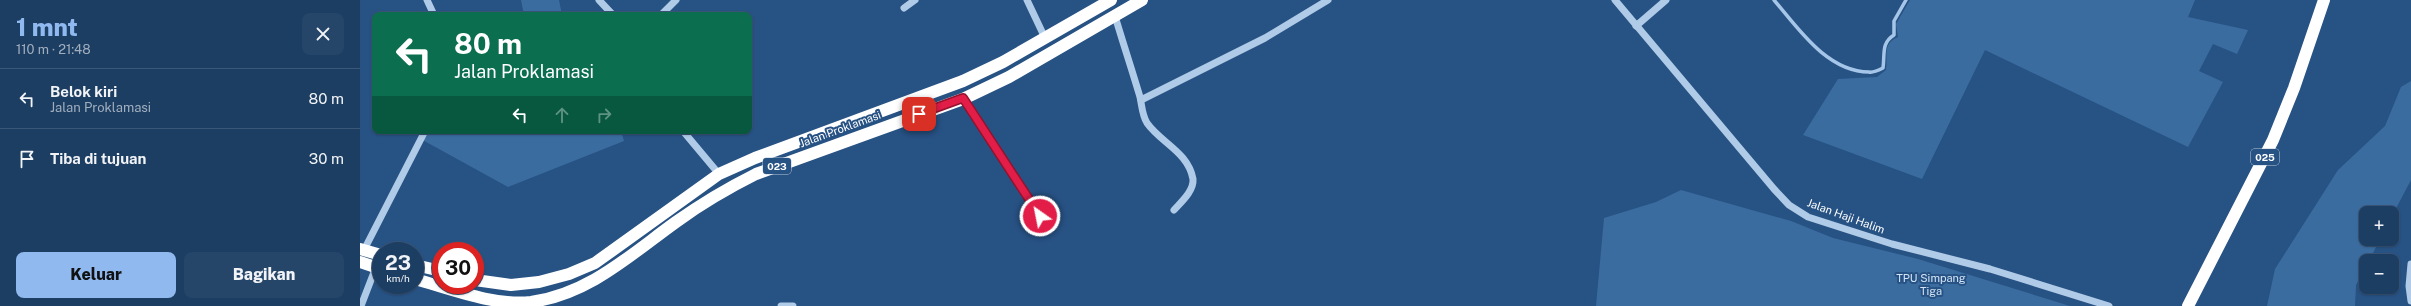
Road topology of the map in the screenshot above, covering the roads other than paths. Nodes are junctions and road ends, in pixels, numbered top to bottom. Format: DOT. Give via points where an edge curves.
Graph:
graph roads {
  1 [pos="427,0"];
  2 [pos="599,0"];
  3 [pos="676,0"];
  4 [pos="915,0"];
  5 [pos="1027,0"];
  6 [pos="1111,0"];
  7 [pos="1142,0"];
  8 [pos="1328,0"];
  9 [pos="1614,0"];
  10 [pos="1666,0"];
  11 [pos="2324,0"];
  12 [pos="904,8"];
  13 [pos="433,12"];
  14 [pos="611,12"];
  15 [pos="664,12"];
  16 [pos="1115,16"];
  17 [pos="1636,26"];
  18 [pos="1045,38"];
  19 [pos="963,98"];
  20 [pos="1140,100"];
  21 [pos="423,134"];
  22 [pos="685,134"];
  23 [pos="797,142"];
  24 [pos="802,157"];
  25 [pos="719,174"];
  26 [pos="1174,210"];
  27 [pos="1040,216"];
  28 [pos="362,250"];
  29 [pos="372,253"];
  30 [pos="360,262"];
  31 [pos="2411,264"];
  32 [pos="372,266"];
  33 [pos="372,281"];
  34 [pos="424,281"];
  35 [pos="484,281"];
  36 [pos="2411,301"];
  37 [pos="531,304"];
  38 [pos="361,306"];
  39 [pos="781,306"];
  40 [pos="793,306"];
  41 [pos="2109,306"];
  42 [pos="2188,306"];
  1 -- 13 [label="street"];
  2 -- 14 [label="street"];
  3 -- 15 [label="street"];
  4 -- 12 [label="street"];
  5 -- 18 [label="street"];
  6 -- 18 [label="highway, Jalan Proklamasi / 023"];
  7 -- 16 [label="highway, Jalan Proklamasi / 023"];
  8 -- 20 [label="street" via="1265,38"];
  9 -- 17 [label="street, Jalan Haji Halim"];
  10 -- 17 [label="street"];
  11 -- 42 [label="highway, 025" via="2273,140"];
  16 -- 19 [label="highway, Jalan Proklamasi / 023" via="1009,77"];
  16 -- 20 [label="street"];
  17 -- 41 [label="street, Jalan Haji Halim" via="1774,189 1789,204 1808,216 1892,244 1990,269"];
  18 -- 23 [label="highway, Jalan Proklamasi / 023" via="963,81"];
  19 -- 24 [label="highway, Jalan Proklamasi / 023"];
  19 -- 27 [label="street"];
  20 -- 26 [label="street" via="1143,117 1147,123 1181,155 1189,168 1193,181 1191,190"];
  21 -- 28 [label="street"];
  22 -- 25 [label="street"];
  23 -- 24 [label="highway"];
  23 -- 25 [label="highway, Jalan Proklamasi / 023"];
  24 -- 37 [label="highway, Jalan Proklamasi / 023" via="756,174 728,188 675,222 634,255 586,285"];
  25 -- 35 [label="highway, Jalan Proklamasi / 023" via="596,263 539,282 511,285"];
  28 -- 29 [label="highway"];
  30 -- 32 [label="highway"];
  31 -- 36 [label="street"];
  33 -- 38 [label="street"];
  34 -- 37 [label="highway, Jalan Proklamasi / 023" via="484,298"];
  39 -- 40 [label="street"];
}
